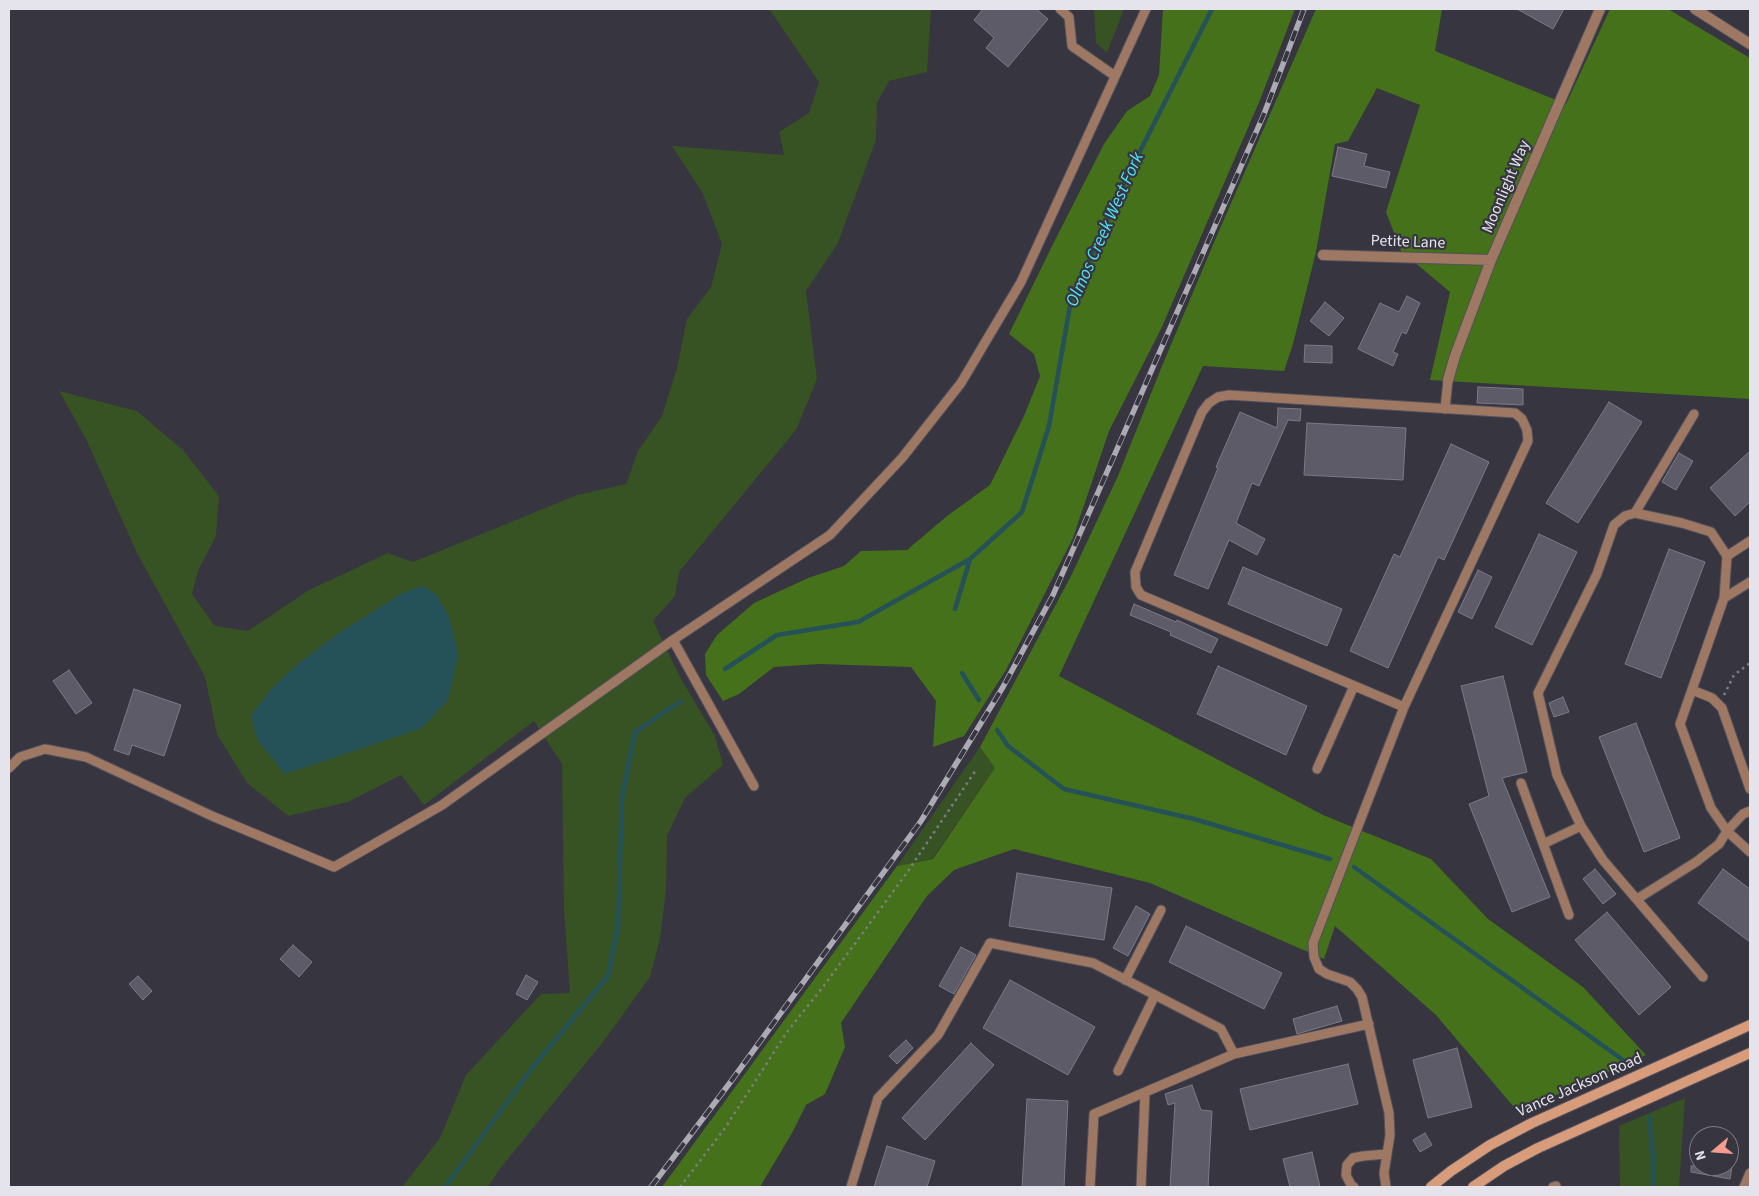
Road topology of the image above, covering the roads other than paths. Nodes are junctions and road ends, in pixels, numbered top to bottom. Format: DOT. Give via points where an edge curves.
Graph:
graph roads {
  1 [pos="1060,9"];
  2 [pos="1146,9"];
  3 [pos="1600,9"];
  4 [pos="1695,9"];
  5 [pos="1750,44"];
  6 [pos="1115,76"];
  7 [pos="1323,255"];
  8 [pos="1491,260"];
  9 [pos="1448,380"];
  10 [pos="1445,409"];
  11 [pos="1694,414"];
  12 [pos="1635,513"];
  13 [pos="1750,541"];
  14 [pos="1727,556"];
  15 [pos="1750,582"];
  16 [pos="1724,598"];
  17 [pos="673,640"];
  18 [pos="1354,686"];
  19 [pos="1692,690"];
  20 [pos="1404,707"];
  21 [pos="9,768"];
  22 [pos="1317,769"];
  23 [pos="1521,783"];
  24 [pos="754,786"];
  25 [pos="1750,789"];
  26 [pos="1750,811"];
  27 [pos="1581,826"];
  28 [pos="1727,831"];
  29 [pos="1544,844"];
  30 [pos="1750,852"];
  31 [pos="1637,899"];
  32 [pos="1161,910"];
  33 [pos="1569,915"];
  34 [pos="1703,977"];
  35 [pos="1125,980"];
  36 [pos="1155,995"];
  37 [pos="1368,1024"];
  38 [pos="1750,1026"];
  39 [pos="1750,1053"];
  40 [pos="1234,1054"];
  41 [pos="1118,1071"];
  42 [pos="1145,1092"];
  43 [pos="1387,1154"];
  44 [pos="1750,1173"];
  45 [pos="851,1187"];
  46 [pos="1090,1187"];
  47 [pos="1141,1187"];
  48 [pos="1354,1187"];
  49 [pos="1386,1187"];
  50 [pos="1431,1187"];
  51 [pos="1473,1187"];
  52 [pos="1744,1187"];
  1 -- 6 [label="lane" via="1069,17 1072,46"];
  2 -- 6 [label="lane"];
  3 -- 8 [label="street, Moonlight Way"];
  4 -- 5 [label="street"];
  6 -- 17 [label="lane" via="1021,282 961,383 902,458 830,535"];
  7 -- 8 [label="street, Petite Lane"];
  8 -- 9 [label="street, Moonlight Way"];
  9 -- 10 [label="lane"];
  10 -- 18 [label="lane" via="1229,395 1218,397 1202,412 1135,572 1140,595"];
  10 -- 20 [label="lane" via="1515,414 1522,419 1528,441"];
  11 -- 12 [label="lane"];
  12 -- 14 [label="lane" via="1711,532"];
  12 -- 27 [label="lane" via="1614,525 1597,574 1538,693 1557,775"];
  13 -- 14 [label="lane"];
  14 -- 16 [label="lane"];
  15 -- 16 [label="lane"];
  16 -- 19 [label="lane"];
  17 -- 21 [label="lane" via="442,806 334,866 212,816 86,757 45,749 20,757"];
  17 -- 24 [label="lane"];
  18 -- 20 [label="lane"];
  18 -- 22 [label="lane"];
  19 -- 25 [label="lane" via="1712,698 1722,708"];
  19 -- 28 [label="lane" via="1680,724 1711,808"];
  20 -- 37 [label="lane" via="1313,943 1319,969 1357,988"];
  23 -- 29 [label="lane"];
  26 -- 28 [label="lane"];
  27 -- 29 [label="lane"];
  27 -- 31 [label="lane" via="1603,860"];
  28 -- 30 [label="lane"];
  28 -- 31 [label="lane" via="1719,844 1696,862"];
  29 -- 33 [label="lane"];
  31 -- 34 [label="lane"];
  32 -- 35 [label="lane"];
  35 -- 36 [label="lane"];
  35 -- 45 [label="lane" via="1093,963 990,943 938,1036 878,1098"];
  36 -- 40 [label="lane" via="1221,1029"];
  36 -- 41 [label="lane"];
  37 -- 40 [label="lane"];
  37 -- 43 [label="lane" via="1389,1113"];
  38 -- 50 [label="main road, Vance Jackson Road" via="1532,1123 1490,1145"];
  39 -- 51 [label="main road" via="1538,1148"];
  40 -- 42 [label="lane"];
  42 -- 46 [label="lane" via="1094,1114"];
  42 -- 47 [label="lane"];
  43 -- 48 [label="lane" via="1352,1158 1347,1165 1346,1176"];
  43 -- 49 [label="lane"];
  44 -- 52 [label="lane"];
}
